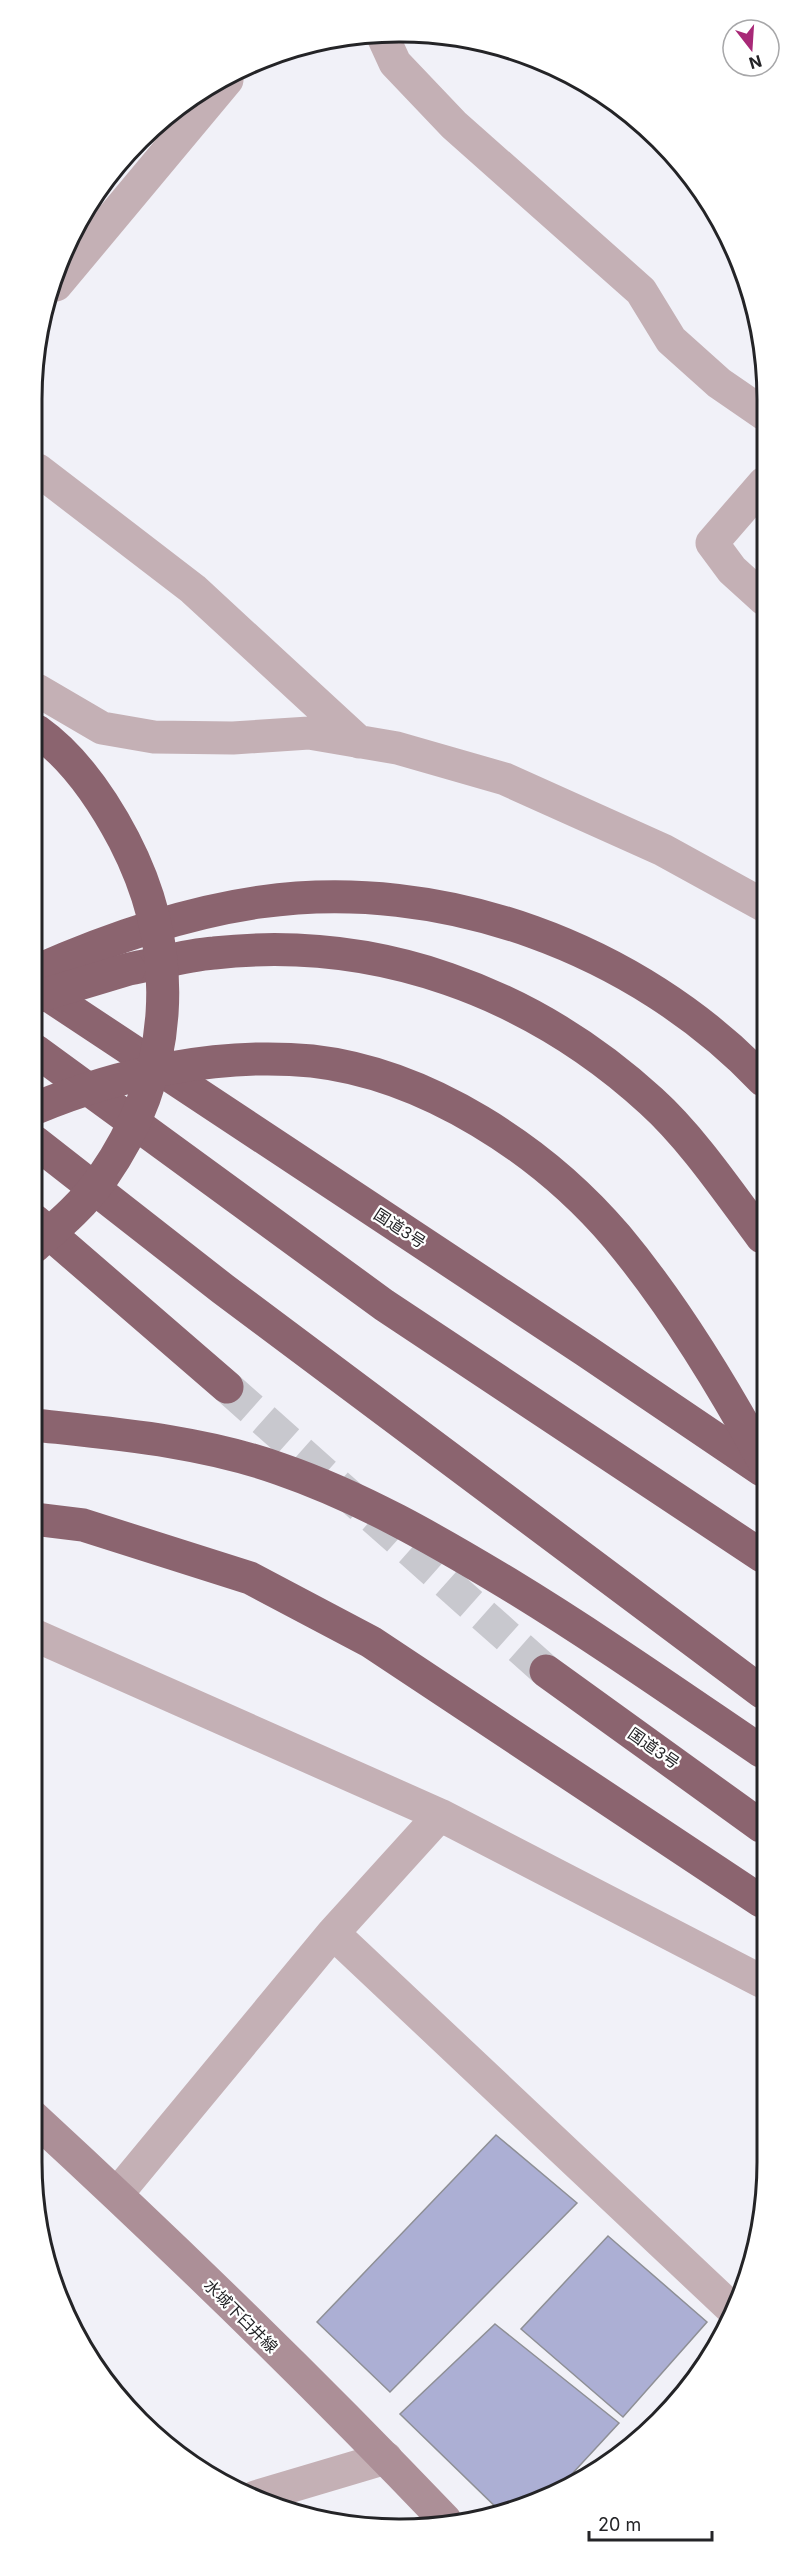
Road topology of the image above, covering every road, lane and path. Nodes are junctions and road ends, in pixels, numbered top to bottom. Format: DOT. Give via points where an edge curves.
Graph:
graph roads {
  1 [pos="386,43"];
  2 [pos="214,94"];
  3 [pos="65,274"];
  4 [pos="757,409"];
  5 [pos="42,473"];
  6 [pos="757,491"];
  7 [pos="757,593"];
  8 [pos="42,693"];
  9 [pos="42,736"];
  10 [pos="359,742"];
  11 [pos="757,902"];
  12 [pos="42,969"];
  13 [pos="42,991"];
  14 [pos="42,995"];
  15 [pos="42,1055"];
  16 [pos="757,1075"];
  17 [pos="42,1106"];
  18 [pos="42,1147"];
  19 [pos="42,1227"];
  20 [pos="757,1231"];
  21 [pos="42,1240"];
  22 [pos="227,1387"];
  23 [pos="42,1426"];
  24 [pos="757,1450"];
  25 [pos="757,1467"];
  26 [pos="42,1519"];
  27 [pos="757,1553"];
  28 [pos="42,1639"];
  29 [pos="546,1671"];
  30 [pos="757,1688"];
  31 [pos="757,1748"];
  32 [pos="440,1815"];
  33 [pos="757,1823"];
  34 [pos="757,1898"];
  35 [pos="333,1934"];
  36 [pos="757,1979"];
  37 [pos="42,2125"];
  38 [pos="117,2194"];
  39 [pos="727,2304"];
  40 [pos="386,2458"];
  41 [pos="267,2493"];
  42 [pos="442,2516"];
  1 -- 4 [label="street" via="394,63 454,125 641,291 671,340 719,384"];
  2 -- 3 [label="street"];
  5 -- 10 [label="street" via="193,589"];
  6 -- 7 [label="street" via="712,543 732,570"];
  8 -- 10 [label="street" via="102,728 154,737 233,738 309,733"];
  9 -- 21 [label="highway, bridge" via="80,772 113,819 138,867 154,920 163,982 162,1034 149,1086 129,1133 101,1179 69,1217"];
  10 -- 11 [label="street" via="397,748 505,779 663,850"];
  12 -- 16 [label="highway" via="117,938 196,914 261,902 333,897 407,901 487,918 565,943 628,975 689,1014"];
  13 -- 25 [label="highway, 国道3号"];
  14 -- 20 [label="highway, bridge" via="129,969 213,953 280,949 354,954 432,972 517,1007 588,1049 652,1102 710,1167"];
  15 -- 27 [label="highway" via="384,1305"];
  17 -- 24 [label="highway, bridge" via="114,1080 246,1059 312,1061 366,1072 440,1099 501,1133 560,1180 615,1236 668,1302"];
  18 -- 30 [label="highway" via="224,1289"];
  19 -- 22 [label="highway"];
  23 -- 31 [label="highway" via="194,1446 279,1468 338,1492 424,1533 593,1636"];
  26 -- 34 [label="highway" via="83,1525 250,1578 371,1642"];
  28 -- 32 [label="street"];
  29 -- 33 [label="highway, 国道3号"];
  32 -- 35 [label="street"];
  32 -- 36 [label="street"];
  35 -- 38 [label="street"];
  35 -- 39 [label="street"];
  37 -- 38 [label="main road, 水城下臼井線"];
  38 -- 40 [label="main road, 水城下臼井線"];
  40 -- 41 [label="street"];
  40 -- 42 [label="main road, 水城下臼井線"];
}
